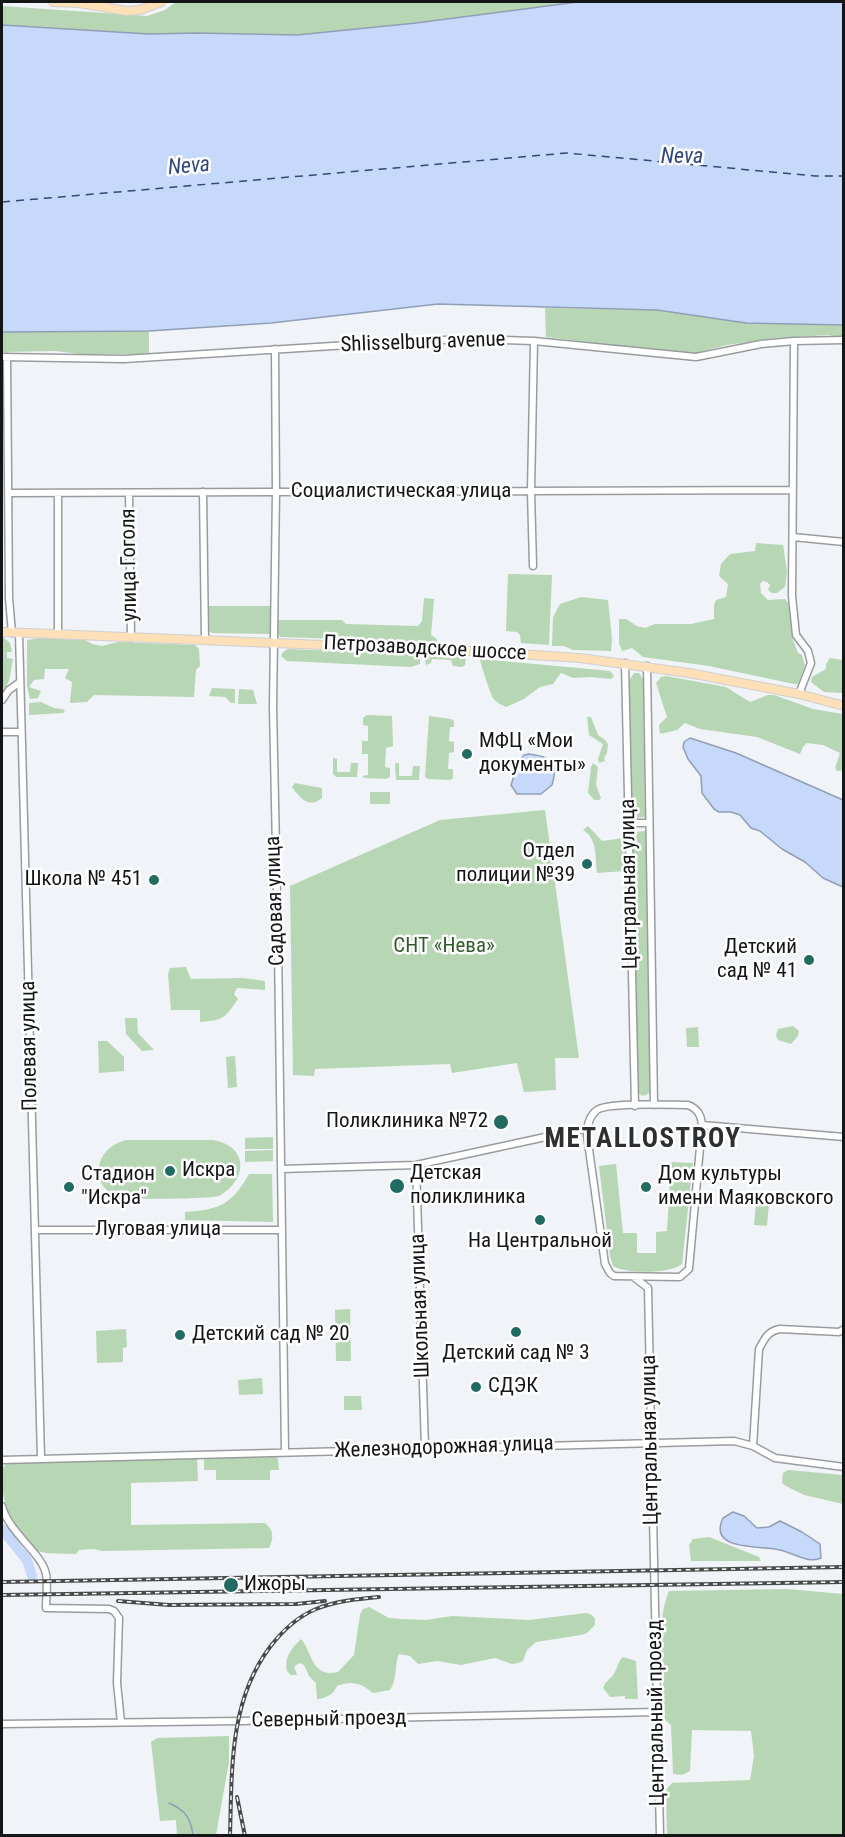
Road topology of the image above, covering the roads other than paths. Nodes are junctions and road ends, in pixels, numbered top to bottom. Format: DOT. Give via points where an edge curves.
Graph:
graph roads {
  1 [pos="52,2"];
  2 [pos="162,2"];
  3 [pos="794,340"];
  4 [pos="843,340"];
  5 [pos="534,341"];
  6 [pos="275,349"];
  7 [pos="4,357"];
  8 [pos="792,490"];
  9 [pos="531,491"];
  10 [pos="203,492"];
  11 [pos="276,492"];
  12 [pos="9,493"];
  13 [pos="58,493"];
  14 [pos="129,493"];
  15 [pos="793,537"];
  16 [pos="843,542"];
  17 [pos="533,566"];
  18 [pos="2,632"];
  19 [pos="16,633"];
  20 [pos="58,634"];
  21 [pos="131,638"];
  22 [pos="205,640"];
  23 [pos="273,642"];
  24 [pos="625,663"];
  25 [pos="647,666"];
  26 [pos="20,682"];
  27 [pos="799,694"];
  28 [pos="2,700"];
  29 [pos="843,706"];
  30 [pos="2,732"];
  31 [pos="21,732"];
  32 [pos="629,823"];
  33 [pos="649,823"];
  34 [pos="654,1105"];
  35 [pos="635,1106"];
  36 [pos="702,1125"];
  37 [pos="587,1128"];
  38 [pos="843,1137"];
  39 [pos="416,1165"];
  40 [pos="281,1169"];
  41 [pos="35,1230"];
  42 [pos="282,1230"];
  43 [pos="664,1277"];
  44 [pos="635,1278"];
  45 [pos="648,1288"];
  46 [pos="843,1329"];
  47 [pos="651,1442"];
  48 [pos="753,1446"];
  49 [pos="425,1448"];
  50 [pos="285,1452"];
  51 [pos="41,1458"];
  52 [pos="2,1460"];
  53 [pos="843,1467"];
  54 [pos="2,1506"];
  55 [pos="654,1591"];
  56 [pos="657,1712"];
  57 [pos="121,1722"];
  58 [pos="2,1724"];
  59 [pos="660,1836"];
  1 -- 2 [label="main road" via="127,11"];
  3 -- 4 [label="street, Shlisselburg avenue"];
  3 -- 5 [label="street, Shlisselburg avenue" via="696,357"];
  3 -- 8 [label="street"];
  5 -- 6 [label="street, Shlisselburg avenue" via="473,339"];
  5 -- 9 [label="street"];
  6 -- 7 [label="street, Shlisselburg avenue" via="124,359"];
  6 -- 11 [label="street, Садовая улица"];
  7 -- 12 [label="street, Полевая улица"];
  8 -- 9 [label="street, Социалистическая улица"];
  8 -- 15 [label="street"];
  9 -- 11 [label="street, Социалистическая улица"];
  9 -- 17 [label="street"];
  10 -- 11 [label="street, Социалистическая улица"];
  10 -- 14 [label="street, Социалистическая улица"];
  10 -- 22 [label="street"];
  11 -- 23 [label="street, Садовая улица"];
  12 -- 13 [label="street, Социалистическая улица"];
  12 -- 19 [label="street, Полевая улица" via="9,598"];
  13 -- 14 [label="street, Социалистическая улица"];
  13 -- 20 [label="street"];
  14 -- 21 [label="street, улица Гоголя"];
  15 -- 16 [label="street"];
  15 -- 27 [label="street" via="794,629 812,663"];
  18 -- 19 [label="main road, Петрозаводское шоссе"];
  19 -- 20 [label="main road, Петрозаводское шоссе"];
  19 -- 26 [label="street, Полевая улица"];
  20 -- 21 [label="main road, Петрозаводское шоссе"];
  21 -- 22 [label="main road, Петрозаводское шоссе"];
  22 -- 23 [label="main road, Петрозаводское шоссе"];
  23 -- 24 [label="main road, Петрозаводское шоссе" via="510,653"];
  23 -- 40 [label="street, Садовая улица"];
  24 -- 25 [label="main road, Петрозаводское шоссе"];
  24 -- 32 [label="street, Центральная улица"];
  25 -- 27 [label="main road, Петрозаводское шоссе"];
  25 -- 33 [label="street, Центральная улица"];
  26 -- 28 [label="street"];
  26 -- 31 [label="street, Полевая улица"];
  27 -- 29 [label="main road, Петрозаводское шоссе"];
  30 -- 31 [label="street"];
  31 -- 41 [label="street, Полевая улица"];
  32 -- 33 [label="street"];
  32 -- 35 [label="street, Центральная улица"];
  33 -- 34 [label="street, Центральная улица"];
  34 -- 35 [label="street"];
  34 -- 36 [label="street" via="694,1107"];
  35 -- 37 [label="street" via="602,1107"];
  36 -- 38 [label="street"];
  36 -- 43 [label="street" via="689,1269 680,1277"];
  37 -- 39 [label="street"];
  37 -- 44 [label="street" via="605,1264 614,1276"];
  39 -- 40 [label="street"];
  39 -- 49 [label="street, Школьная улица"];
  40 -- 42 [label="street, Садовая улица"];
  41 -- 42 [label="street, Луговая улица"];
  41 -- 51 [label="street, Полевая улица"];
  42 -- 50 [label="street, Садовая улица"];
  43 -- 44 [label="street"];
  43 -- 45 [label="street"];
  44 -- 45 [label="street"];
  45 -- 47 [label="street, Центральная улица"];
  46 -- 48 [label="street" via="780,1329 771,1331 764,1340 759,1349"];
  47 -- 48 [label="street, Железнодорожная улица" via="734,1441"];
  47 -- 49 [label="street, Железнодорожная улица"];
  47 -- 55 [label="street, Центральная улица"];
  48 -- 53 [label="street, Железнодорожная улица" via="775,1458"];
  49 -- 50 [label="street, Железнодорожная улица"];
  50 -- 51 [label="street, Железнодорожная улица"];
  51 -- 52 [label="street, Железнодорожная улица"];
  54 -- 57 [label="street" via="8,1523 45,1572 46,1608 109,1609 119,1618 117,1683"];
  55 -- 56 [label="street, Центральный проезд"];
  56 -- 57 [label="street, Северный проезд"];
  56 -- 59 [label="street, Центральный проезд"];
  57 -- 58 [label="street, Северный проезд"];
}
